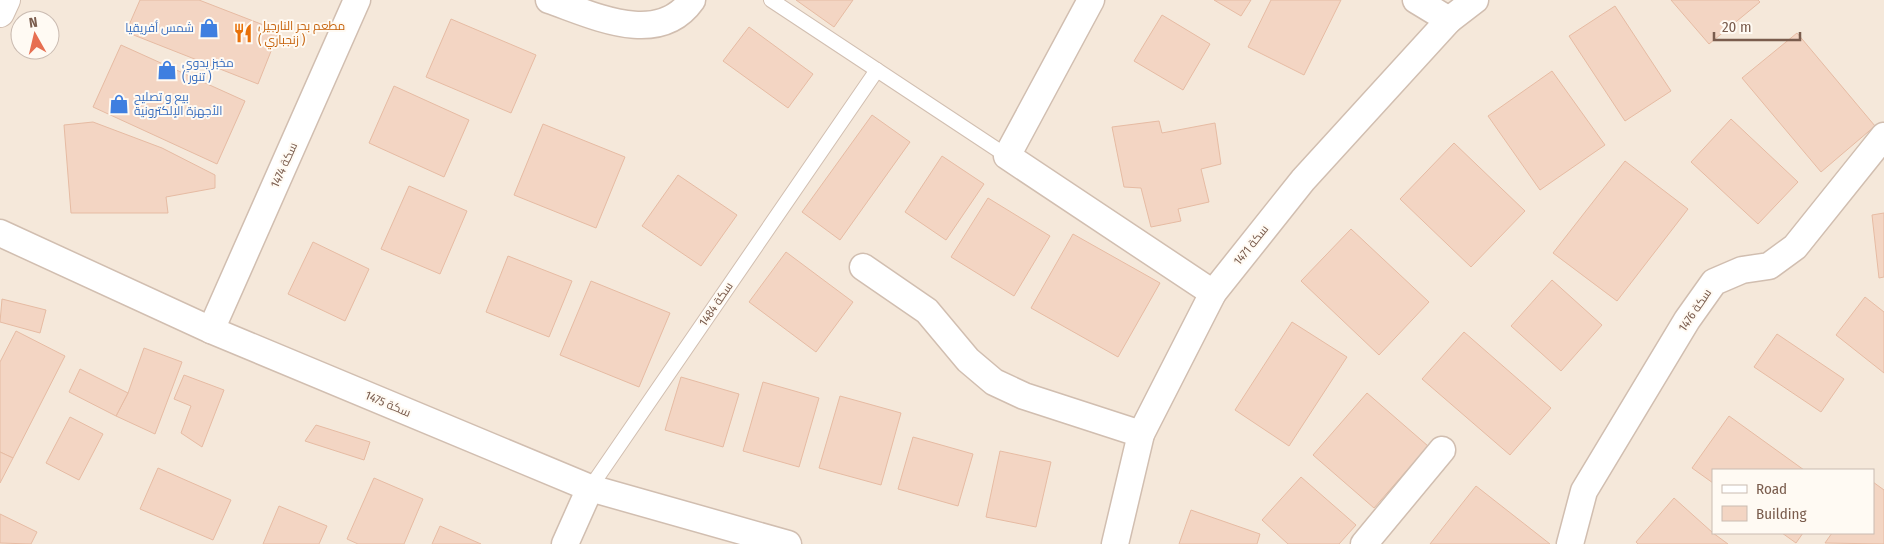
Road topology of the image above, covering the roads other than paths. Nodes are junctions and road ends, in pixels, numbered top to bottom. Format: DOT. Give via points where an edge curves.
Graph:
graph roads {
  1 [pos="6,0"];
  2 [pos="357,0"];
  3 [pos="549,0"];
  4 [pos="692,0"];
  5 [pos="771,0"];
  6 [pos="1090,0"];
  7 [pos="1416,0"];
  8 [pos="1475,0"];
  9 [pos="0,13"];
  10 [pos="1449,20"];
  11 [pos="877,70"];
  12 [pos="1884,136"];
  13 [pos="1007,156"];
  14 [pos="0,233"];
  15 [pos="863,267"];
  16 [pos="1213,293"];
  17 [pos="211,330"];
  18 [pos="1142,434"];
  19 [pos="1442,450"];
  20 [pos="590,488"];
  21 [pos="784,543"];
  22 [pos="564,544"];
  23 [pos="1115,544"];
  24 [pos="1364,544"];
  25 [pos="1570,544"];
  1 -- 9 [label="street"];
  2 -- 17 [label="street, سكة 1474"];
  3 -- 4 [label="street" via="606,20 639,26 664,22 685,10"];
  5 -- 11 [label="lane"];
  6 -- 13 [label="street"];
  7 -- 10 [label="street"];
  8 -- 10 [label="street, سكة 1471"];
  10 -- 16 [label="street, سكة 1471" via="1303,180"];
  11 -- 13 [label="lane"];
  11 -- 20 [label="lane, سكة 1484"];
  12 -- 25 [label="street, سكة 1476" via="1795,248 1769,266 1742,270 1714,282 1687,320 1584,491"];
  13 -- 16 [label="street"];
  14 -- 17 [label="street, سكة 1475"];
  15 -- 18 [label="street" via="927,311 968,360 994,382 1024,396"];
  16 -- 18 [label="street, سكة 1471"];
  17 -- 20 [label="street, سكة 1475"];
  18 -- 23 [label="street, سكة 1471"];
  19 -- 24 [label="street"];
  20 -- 21 [label="street, سكة 1475"];
  20 -- 22 [label="street, سكة 1484"];
}
